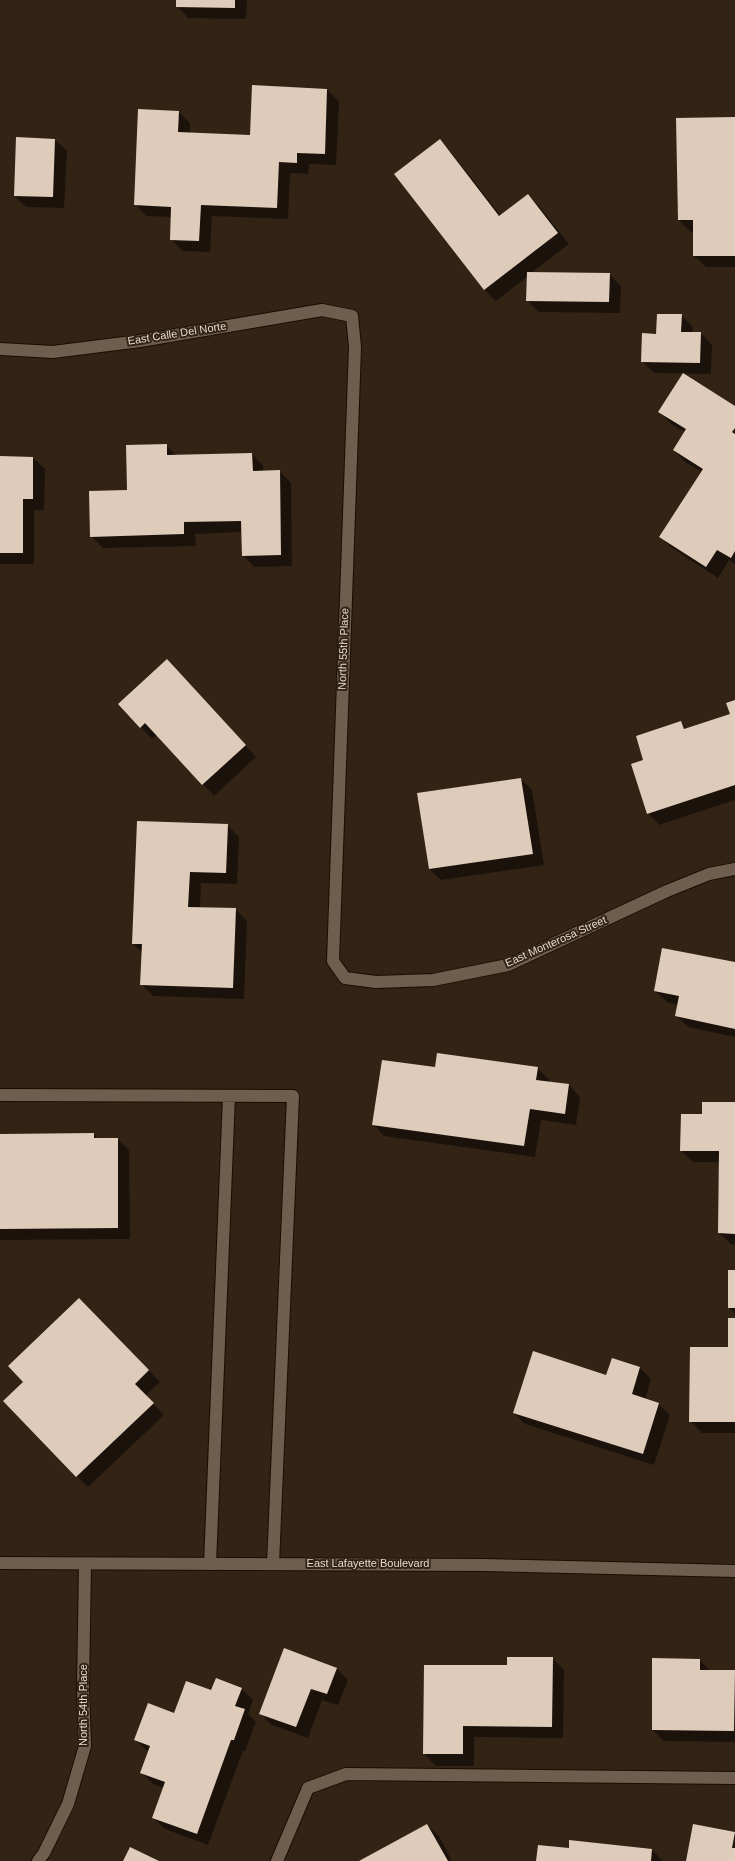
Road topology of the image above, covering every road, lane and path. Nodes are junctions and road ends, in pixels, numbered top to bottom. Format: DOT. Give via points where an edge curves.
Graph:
graph roads {
  1 [pos="352,316"];
  2 [pos="0,349"];
  3 [pos="735,869"];
  4 [pos="345,978"];
  5 [pos="0,1095"];
  6 [pos="229,1096"];
  7 [pos="0,1563"];
  8 [pos="86,1564"];
  9 [pos="210,1564"];
  10 [pos="273,1564"];
  11 [pos="735,1571"];
  12 [pos="735,1778"];
  13 [pos="38,1861"];
  14 [pos="277,1861"];
  1 -- 2 [label="street, East Calle Del Norte" via="322,310 140,341 53,352"];
  1 -- 4 [label="street, North 55th Place" via="355,354 333,961"];
  3 -- 4 [label="street, East Monterosa Street" via="709,874 674,888 508,965 433,980 376,982"];
  5 -- 6 [label="street"];
  6 -- 9 [label="street"];
  6 -- 10 [label="street" via="293,1096"];
  7 -- 8 [label="street, East Lafayette Boulevard"];
  8 -- 9 [label="street, East Lafayette Boulevard"];
  8 -- 13 [label="street, North 54th Place" via="83,1689 86,1746 68,1804"];
  9 -- 10 [label="street, East Lafayette Boulevard"];
  10 -- 11 [label="street, East Lafayette Boulevard" via="492,1565"];
  12 -- 14 [label="street" via="346,1774 308,1788"];
}
